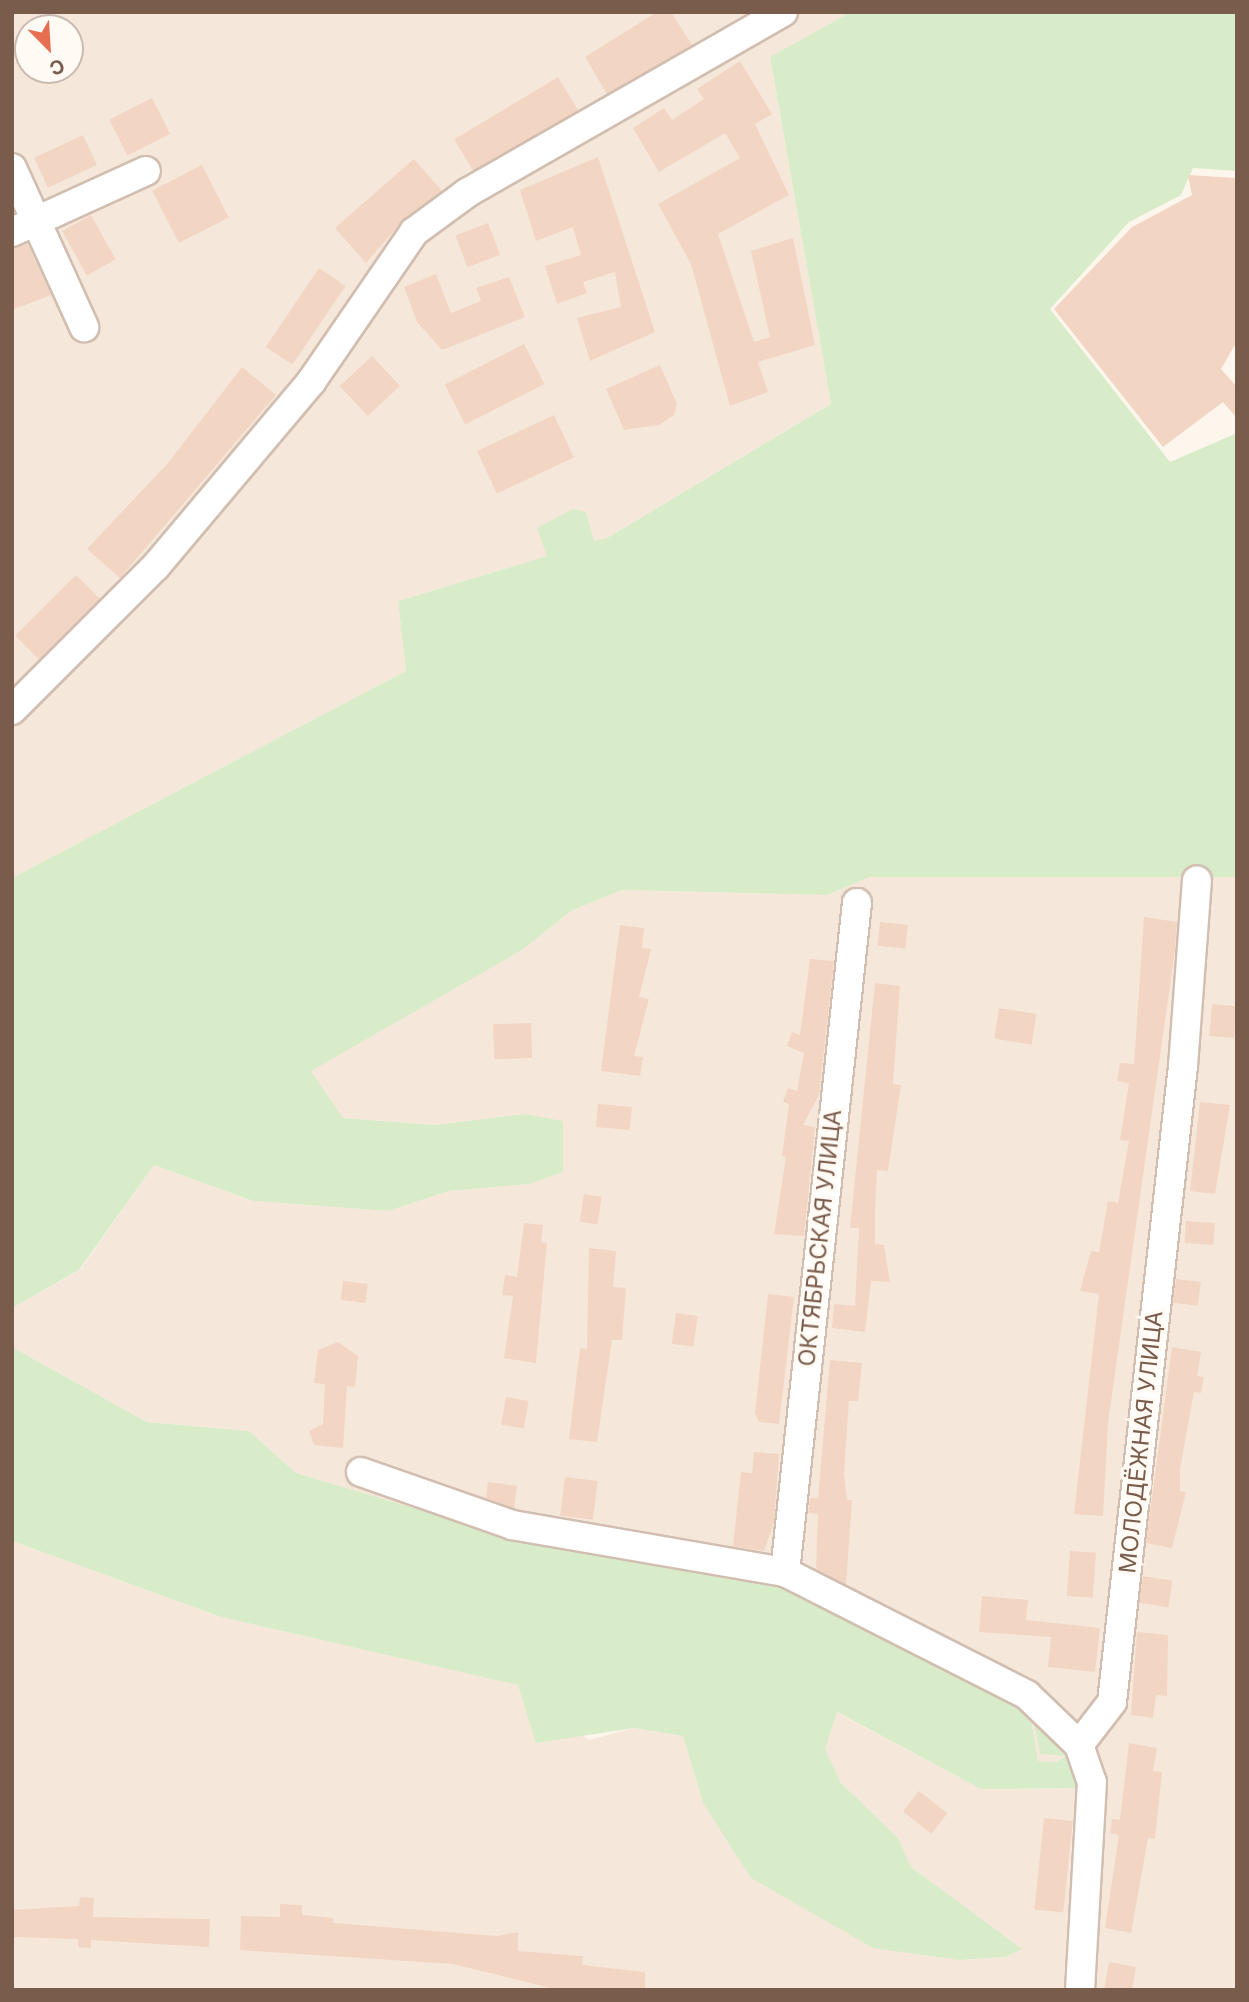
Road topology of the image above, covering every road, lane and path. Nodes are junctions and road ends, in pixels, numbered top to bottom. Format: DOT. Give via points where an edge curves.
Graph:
graph roads {
  1 [pos="783,12"];
  2 [pos="12,167"];
  3 [pos="146,171"];
  4 [pos="25,226"];
  5 [pos="84,327"];
  6 [pos="12,710"];
  7 [pos="1197,881"];
  8 [pos="857,903"];
  9 [pos="360,1472"];
  10 [pos="785,1572"];
  11 [pos="1079,1745"];
  12 [pos="1080,1990"];
  1 -- 6 [label="street" via="467,193 414,232 311,382 156,566"];
  2 -- 4 [label="street"];
  3 -- 4 [label="street"];
  4 -- 5 [label="street"];
  7 -- 11 [label="street, МОЛОДЁЖНАЯ УЛИЦА" via="1183,1066 1112,1702"];
  8 -- 10 [label="street, ОКТЯБРЬСКАЯ УЛИЦА"];
  9 -- 10 [label="street" via="512,1525"];
  10 -- 11 [label="street" via="1027,1695"];
  11 -- 12 [label="street" via="1095,1813"];
}
